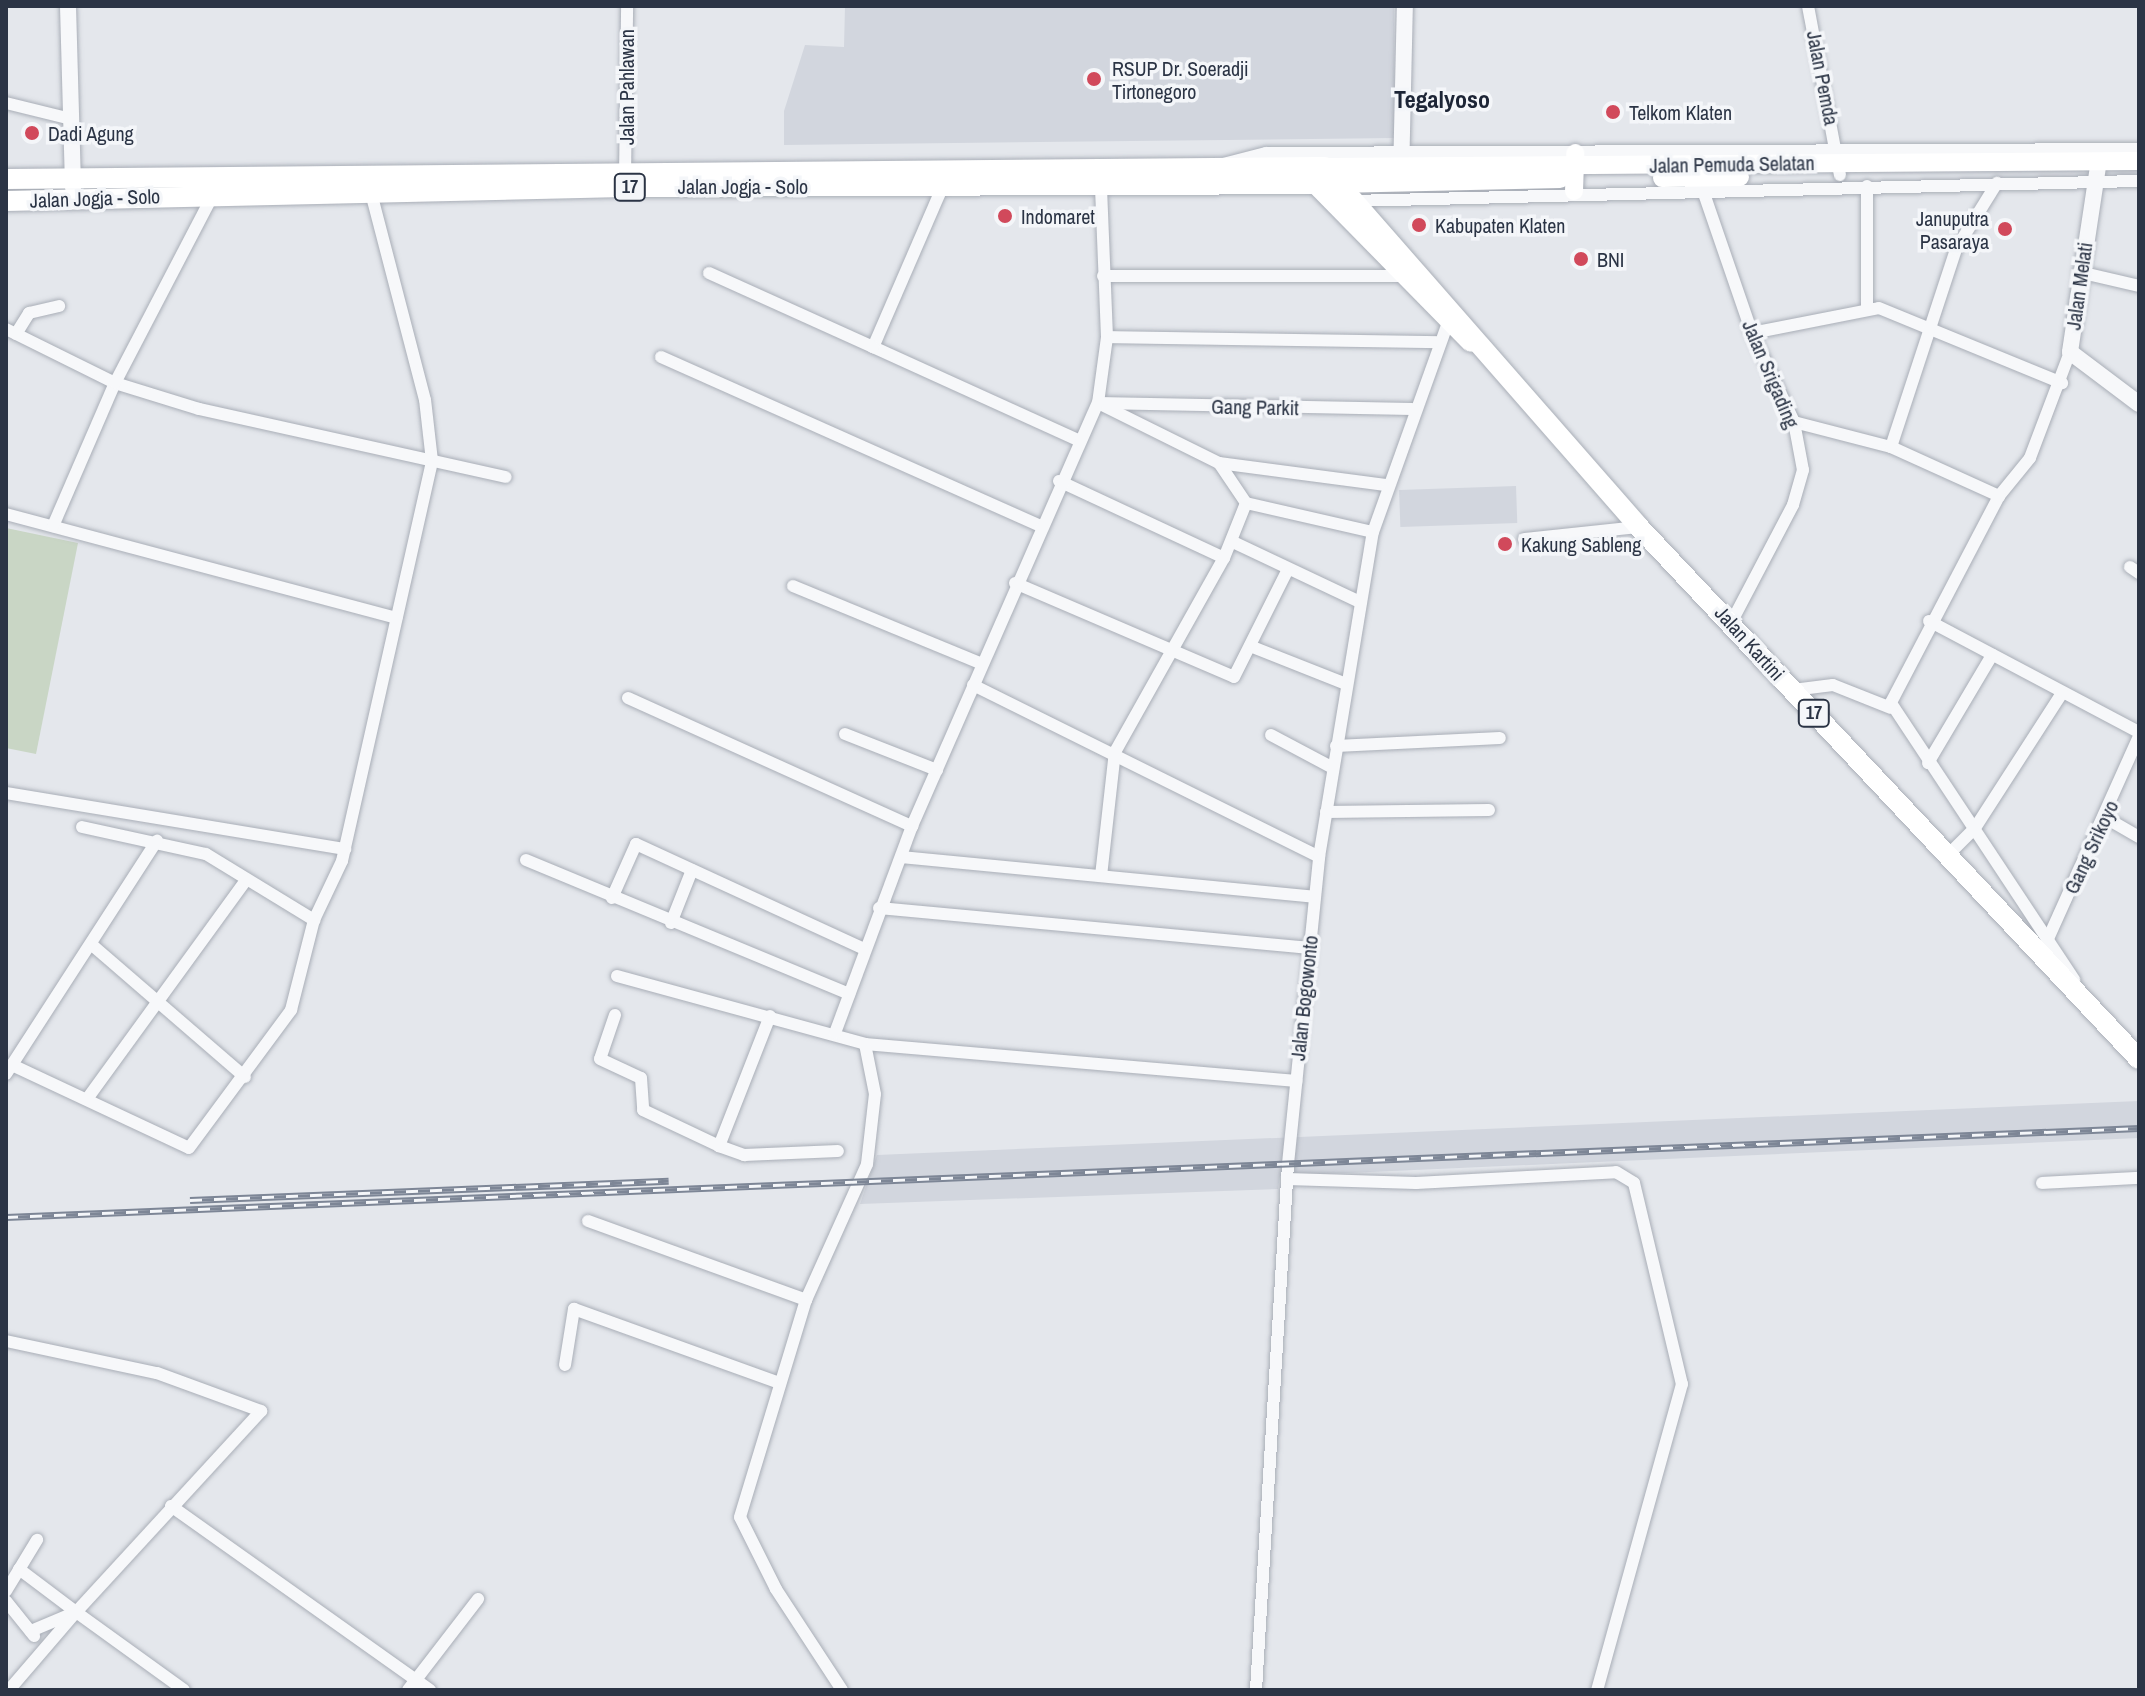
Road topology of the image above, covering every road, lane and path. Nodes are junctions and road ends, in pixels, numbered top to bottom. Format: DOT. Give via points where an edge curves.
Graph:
graph roads {
  1 [pos="68,6"];
  2 [pos="627,6"];
  3 [pos="1405,6"];
  4 [pos="1808,6"];
  5 [pos="6,103"];
  6 [pos="71,119"];
  7 [pos="2139,149"];
  8 [pos="2139,161"];
  9 [pos="1839,163"];
  10 [pos="1220,166"];
  11 [pos="1401,167"];
  12 [pos="1513,167"];
  13 [pos="1878,169"];
  14 [pos="2098,171"];
  15 [pos="2139,171"];
  16 [pos="1575,172"];
  17 [pos="1314,173"];
  18 [pos="1698,176"];
  19 [pos="72,178"];
  20 [pos="625,178"];
  21 [pos="944,178"];
  22 [pos="6,179"];
  23 [pos="2139,181"];
  24 [pos="1997,183"];
  25 [pos="1336,184"];
  26 [pos="1101,187"];
  27 [pos="371,192"];
  28 [pos="214,193"];
  29 [pos="74,199"];
  30 [pos="6,201"];
  31 [pos="1347,209"];
  32 [pos="2079,272"];
  33 [pos="709,273"];
  34 [pos="1103,276"];
  35 [pos="1399,276"];
  36 [pos="2139,286"];
  37 [pos="59,306"];
  38 [pos="1867,309"];
  39 [pos="1448,322"];
  40 [pos="1931,325"];
  41 [pos="11,331"];
  42 [pos="1752,333"];
  43 [pos="1107,337"];
  44 [pos="1436,342"];
  45 [pos="873,347"];
  46 [pos="2070,352"];
  47 [pos="661,357"];
  48 [pos="1495,363"];
  49 [pos="115,383"];
  50 [pos="2062,383"];
  51 [pos="1100,404"];
  52 [pos="2139,404"];
  53 [pos="1412,409"];
  54 [pos="1794,422"];
  55 [pos="1078,440"];
  56 [pos="1891,447"];
  57 [pos="432,461"];
  58 [pos="1219,463"];
  59 [pos="506,477"];
  60 [pos="1059,481"];
  61 [pos="1386,485"];
  62 [pos="1999,496"];
  63 [pos="1246,503"];
  64 [pos="6,514"];
  65 [pos="53,526"];
  66 [pos="1040,526"];
  67 [pos="1639,527"];
  68 [pos="1373,532"];
  69 [pos="1524,539"];
  70 [pos="1233,542"];
  71 [pos="1224,558"];
  72 [pos="1287,571"];
  73 [pos="1015,583"];
  74 [pos="793,586"];
  75 [pos="1358,601"];
  76 [pos="396,618"];
  77 [pos="1929,621"];
  78 [pos="1731,623"];
  79 [pos="1250,646"];
  80 [pos="1172,651"];
  81 [pos="1992,655"];
  82 [pos="982,664"];
  83 [pos="1346,684"];
  84 [pos="973,685"];
  85 [pos="1793,690"];
  86 [pos="2062,693"];
  87 [pos="628,698"];
  88 [pos="1891,708"];
  89 [pos="845,734"];
  90 [pos="2139,734"];
  91 [pos="1271,735"];
  92 [pos="1500,738"];
  93 [pos="1336,746"];
  94 [pos="1115,752"];
  95 [pos="1928,763"];
  96 [pos="1333,768"];
  97 [pos="937,770"];
  98 [pos="6,793"];
  99 [pos="1489,810"];
  100 [pos="1326,812"];
  101 [pos="2106,818"];
  102 [pos="912,826"];
  103 [pos="82,827"];
  104 [pos="1975,828"];
  105 [pos="2139,837"];
  106 [pos="157,841"];
  107 [pos="345,849"];
  108 [pos="901,857"];
  109 [pos="1319,857"];
  110 [pos="1946,857"];
  111 [pos="526,860"];
  112 [pos="692,870"];
  113 [pos="1101,876"];
  114 [pos="246,880"];
  115 [pos="1314,897"];
  116 [pos="612,898"];
  117 [pos="879,908"];
  118 [pos="314,920"];
  119 [pos="671,923"];
  120 [pos="2048,938"];
  121 [pos="92,945"];
  122 [pos="1310,948"];
  123 [pos="864,949"];
  124 [pos="2039,956"];
  125 [pos="617,976"];
  126 [pos="849,994"];
  127 [pos="159,1002"];
  128 [pos="615,1015"];
  129 [pos="770,1016"];
  130 [pos="2098,1021"];
  131 [pos="835,1033"];
  132 [pos="865,1044"];
  133 [pos="2139,1059"];
  134 [pos="9,1069"];
  135 [pos="245,1077"];
  136 [pos="1296,1081"];
  137 [pos="87,1099"];
  138 [pos="719,1146"];
  139 [pos="838,1151"];
  140 [pos="2139,1178"];
  141 [pos="1287,1179"];
  142 [pos="2042,1183"];
  143 [pos="588,1221"];
  144 [pos="806,1300"];
  145 [pos="6,1341"];
  146 [pos="565,1365"];
  147 [pos="779,1383"];
  148 [pos="171,1506"];
  149 [pos="37,1540"];
  150 [pos="19,1569"];
  151 [pos="6,1591"];
  152 [pos="478,1599"];
  153 [pos="6,1601"];
  154 [pos="76,1612"];
  155 [pos="31,1631"];
  156 [pos="44,1648"];
  157 [pos="412,1685"];
  158 [pos="9,1690"];
  159 [pos="184,1690"];
  160 [pos="430,1690"];
  161 [pos="842,1690"];
  162 [pos="1256,1690"];
  163 [pos="1597,1690"];
  1 -- 6 [label="street"];
  2 -- 20 [label="street, Jalan Pahlawan"];
  3 -- 11 [label="street"];
  4 -- 9 [label="street, Jalan Pemda"];
  5 -- 6 [label="street"];
  6 -- 19 [label="street"];
  7 -- 13 [label="street"];
  8 -- 14 [label="main road, Jalan Pemuda Selatan"];
  9 -- 13 [label="main road, Jalan Pemuda Selatan"];
  9 -- 16 [label="street"];
  9 -- 18 [label="main road, Jalan Pemuda Selatan"];
  10 -- 11 [label="street" via="1246,154"];
  10 -- 17 [label="highway, Jalan Jogja - Solo / 17"];
  10 -- 21 [label="highway, Jalan Jogja - Solo / 17"];
  11 -- 12 [label="main road, Jalan Pemuda Selatan"];
  11 -- 12 [label="street"];
  11 -- 17 [label="main road, Jalan Pemuda Selatan"];
  11 -- 25 [label="main road, Jalan Pemuda Selatan"];
  12 -- 16 [label="main road, Jalan Pemuda Selatan"];
  12 -- 16 [label="street"];
  13 -- 14 [label="main road, Jalan Pemuda Selatan"];
  13 -- 18 [label="street"];
  13 -- 24 [label="street"];
  13 -- 38 [label="street"];
  14 -- 15 [label="main road, Jalan Pemuda Selatan"];
  14 -- 23 [label="street"];
  14 -- 24 [label="street"];
  14 -- 32 [label="street, Jalan Melati"];
  16 -- 18 [label="main road, Jalan Pemuda Selatan"];
  16 -- 31 [label="street"];
  17 -- 25 [label="highway, Jalan Jogja - Solo / 17"];
  17 -- 26 [label="highway, Jalan Jogja - Solo / 17"];
  17 -- 31 [label="highway, 17"];
  18 -- 42 [label="street, Jalan Srigading"];
  19 -- 20 [label="highway, Jalan Jogja - Solo / 17"];
  19 -- 22 [label="highway, Jalan Jogja - Solo / 17"];
  19 -- 29 [label="street"];
  20 -- 21 [label="highway, Jalan Jogja - Solo / 17"];
  20 -- 27 [label="highway, Jalan Jogja - Solo / 17"];
  21 -- 26 [label="highway, Jalan Jogja - Solo / 17"];
  21 -- 45 [label="street"];
  24 -- 40 [label="street" via="1956,249"];
  25 -- 31 [label="highway, 17"];
  26 -- 34 [label="street"];
  27 -- 28 [label="highway, Jalan Jogja - Solo / 17"];
  27 -- 57 [label="street" via="425,400"];
  28 -- 29 [label="highway, Jalan Jogja - Solo / 17"];
  28 -- 49 [label="street"];
  29 -- 30 [label="highway, Jalan Jogja - Solo / 17"];
  31 -- 35 [label="highway, Jalan Kartini / 17"];
  31 -- 48 [label="highway, Jalan Kartini / 17" via="1387,234"];
  32 -- 36 [label="street"];
  32 -- 46 [label="street, Jalan Melati"];
  33 -- 45 [label="street"];
  34 -- 35 [label="street"];
  34 -- 43 [label="street"];
  35 -- 39 [label="highway, Jalan Kartini / 17"];
  37 -- 41 [label="street" via="29,313"];
  38 -- 40 [label="street"];
  38 -- 42 [label="street"];
  39 -- 44 [label="street, Jalan Bogowonto"];
  39 -- 48 [label="highway, Jalan Kartini / 17"];
  40 -- 50 [label="street"];
  40 -- 56 [label="street"];
  41 -- 49 [label="street"];
  42 -- 54 [label="street, Jalan Srigading"];
  43 -- 44 [label="street"];
  43 -- 51 [label="street"];
  44 -- 53 [label="street, Jalan Bogowonto"];
  45 -- 55 [label="street"];
  46 -- 50 [label="street"];
  46 -- 52 [label="street, Jalan Melati"];
  47 -- 66 [label="street"];
  48 -- 67 [label="highway, Jalan Kartini / 17"];
  49 -- 57 [label="street"];
  49 -- 65 [label="street"];
  50 -- 62 [label="street" via="2030,458"];
  51 -- 53 [label="street, Gang Parkit"];
  51 -- 55 [label="street"];
  51 -- 58 [label="street"];
  53 -- 61 [label="street, Jalan Bogowonto"];
  54 -- 56 [label="street"];
  54 -- 78 [label="street, Jalan Srigading" via="1800,487"];
  55 -- 60 [label="street"];
  56 -- 62 [label="street"];
  57 -- 59 [label="street"];
  57 -- 76 [label="street"];
  58 -- 61 [label="street"];
  58 -- 63 [label="street"];
  60 -- 66 [label="street"];
  60 -- 71 [label="street"];
  61 -- 68 [label="street, Jalan Bogowonto"];
  62 -- 77 [label="street"];
  63 -- 68 [label="street"];
  63 -- 70 [label="street"];
  64 -- 65 [label="street"];
  65 -- 76 [label="street"];
  66 -- 73 [label="street"];
  67 -- 69 [label="street"];
  67 -- 78 [label="highway, Jalan Kartini / 17"];
  68 -- 75 [label="street, Jalan Bogowonto"];
  70 -- 71 [label="street"];
  70 -- 72 [label="street"];
  71 -- 80 [label="street"];
  72 -- 75 [label="street"];
  72 -- 79 [label="street"];
  73 -- 80 [label="street"];
  73 -- 82 [label="street"];
  74 -- 82 [label="street"];
  75 -- 83 [label="street, Jalan Bogowonto"];
  76 -- 107 [label="street"];
  77 -- 81 [label="street"];
  77 -- 88 [label="street"];
  78 -- 85 [label="highway, Jalan Kartini / 17"];
  79 -- 80 [label="street" via="1234,677"];
  79 -- 83 [label="street"];
  80 -- 94 [label="street"];
  81 -- 86 [label="street"];
  81 -- 95 [label="street"];
  82 -- 84 [label="street"];
  83 -- 93 [label="street, Jalan Bogowonto"];
  84 -- 94 [label="street"];
  84 -- 97 [label="street"];
  85 -- 88 [label="street" via="1833,685"];
  85 -- 110 [label="highway, Jalan Kartini / 17"];
  86 -- 90 [label="street"];
  86 -- 104 [label="street"];
  87 -- 102 [label="street"];
  88 -- 95 [label="street"];
  89 -- 97 [label="street"];
  90 -- 101 [label="street, Gang Srikoyo"];
  91 -- 96 [label="street"];
  92 -- 93 [label="street"];
  93 -- 96 [label="street, Jalan Bogowonto"];
  94 -- 109 [label="street"];
  94 -- 113 [label="street"];
  95 -- 104 [label="street"];
  96 -- 100 [label="street, Jalan Bogowonto"];
  97 -- 102 [label="street"];
  98 -- 107 [label="street"];
  99 -- 100 [label="street"];
  100 -- 109 [label="street, Jalan Bogowonto"];
  101 -- 105 [label="street"];
  101 -- 120 [label="street, Gang Srikoyo"];
  102 -- 108 [label="street"];
  103 -- 106 [label="street"];
  104 -- 110 [label="street"];
  104 -- 120 [label="street"];
  106 -- 114 [label="street" via="206,854"];
  106 -- 121 [label="street"];
  107 -- 118 [label="street"];
  108 -- 113 [label="street"];
  108 -- 117 [label="street"];
  109 -- 115 [label="street, Jalan Bogowonto"];
  110 -- 124 [label="highway, Jalan Kartini / 17"];
  111 -- 116 [label="street"];
  112 -- 116 [label="street" via="636,844"];
  112 -- 119 [label="street"];
  112 -- 123 [label="street"];
  113 -- 115 [label="street"];
  114 -- 118 [label="street"];
  114 -- 127 [label="street"];
  115 -- 122 [label="street, Jalan Bogowonto"];
  116 -- 119 [label="street"];
  117 -- 122 [label="street"];
  117 -- 123 [label="street"];
  118 -- 135 [label="street" via="291,1010"];
  119 -- 126 [label="street"];
  120 -- 124 [label="street, Gang Srikoyo"];
  120 -- 130 [label="street"];
  121 -- 127 [label="street"];
  121 -- 134 [label="street"];
  122 -- 136 [label="street, Jalan Bogowonto"];
  123 -- 126 [label="street"];
  124 -- 130 [label="highway, Jalan Kartini / 17"];
  125 -- 129 [label="street"];
  126 -- 131 [label="street"];
  127 -- 135 [label="street"];
  127 -- 137 [label="street"];
  128 -- 138 [label="street" via="600,1059 641,1078 643,1110"];
  129 -- 131 [label="street"];
  129 -- 138 [label="street"];
  130 -- 133 [label="highway, Jalan Kartini / 17"];
  131 -- 132 [label="street"];
  132 -- 136 [label="street"];
  132 -- 144 [label="street" via="875,1094 867,1164"];
  134 -- 137 [label="street"];
  135 -- 137 [label="street" via="189,1148"];
  136 -- 141 [label="street, Jalan Bogowonto"];
  138 -- 139 [label="street" via="744,1155"];
  140 -- 142 [label="street"];
  141 -- 162 [label="street, Jalan Bogowonto"];
  141 -- 163 [label="street" via="1416,1183 1616,1172 1634,1183 1682,1384"];
  143 -- 144 [label="street"];
  144 -- 147 [label="street"];
  145 -- 148 [label="street" via="157,1373 261,1411"];
  146 -- 147 [label="street" via="574,1309"];
  147 -- 161 [label="street" via="741,1526"];
  148 -- 154 [label="street"];
  148 -- 157 [label="street"];
  149 -- 150 [label="street"];
  150 -- 151 [label="street"];
  150 -- 154 [label="street"];
  152 -- 157 [label="street"];
  153 -- 155 [label="street"];
  154 -- 155 [label="street"];
  154 -- 156 [label="street"];
  154 -- 159 [label="street"];
  155 -- 156 [label="street"];
  156 -- 158 [label="street"];
  157 -- 160 [label="street"];
}
